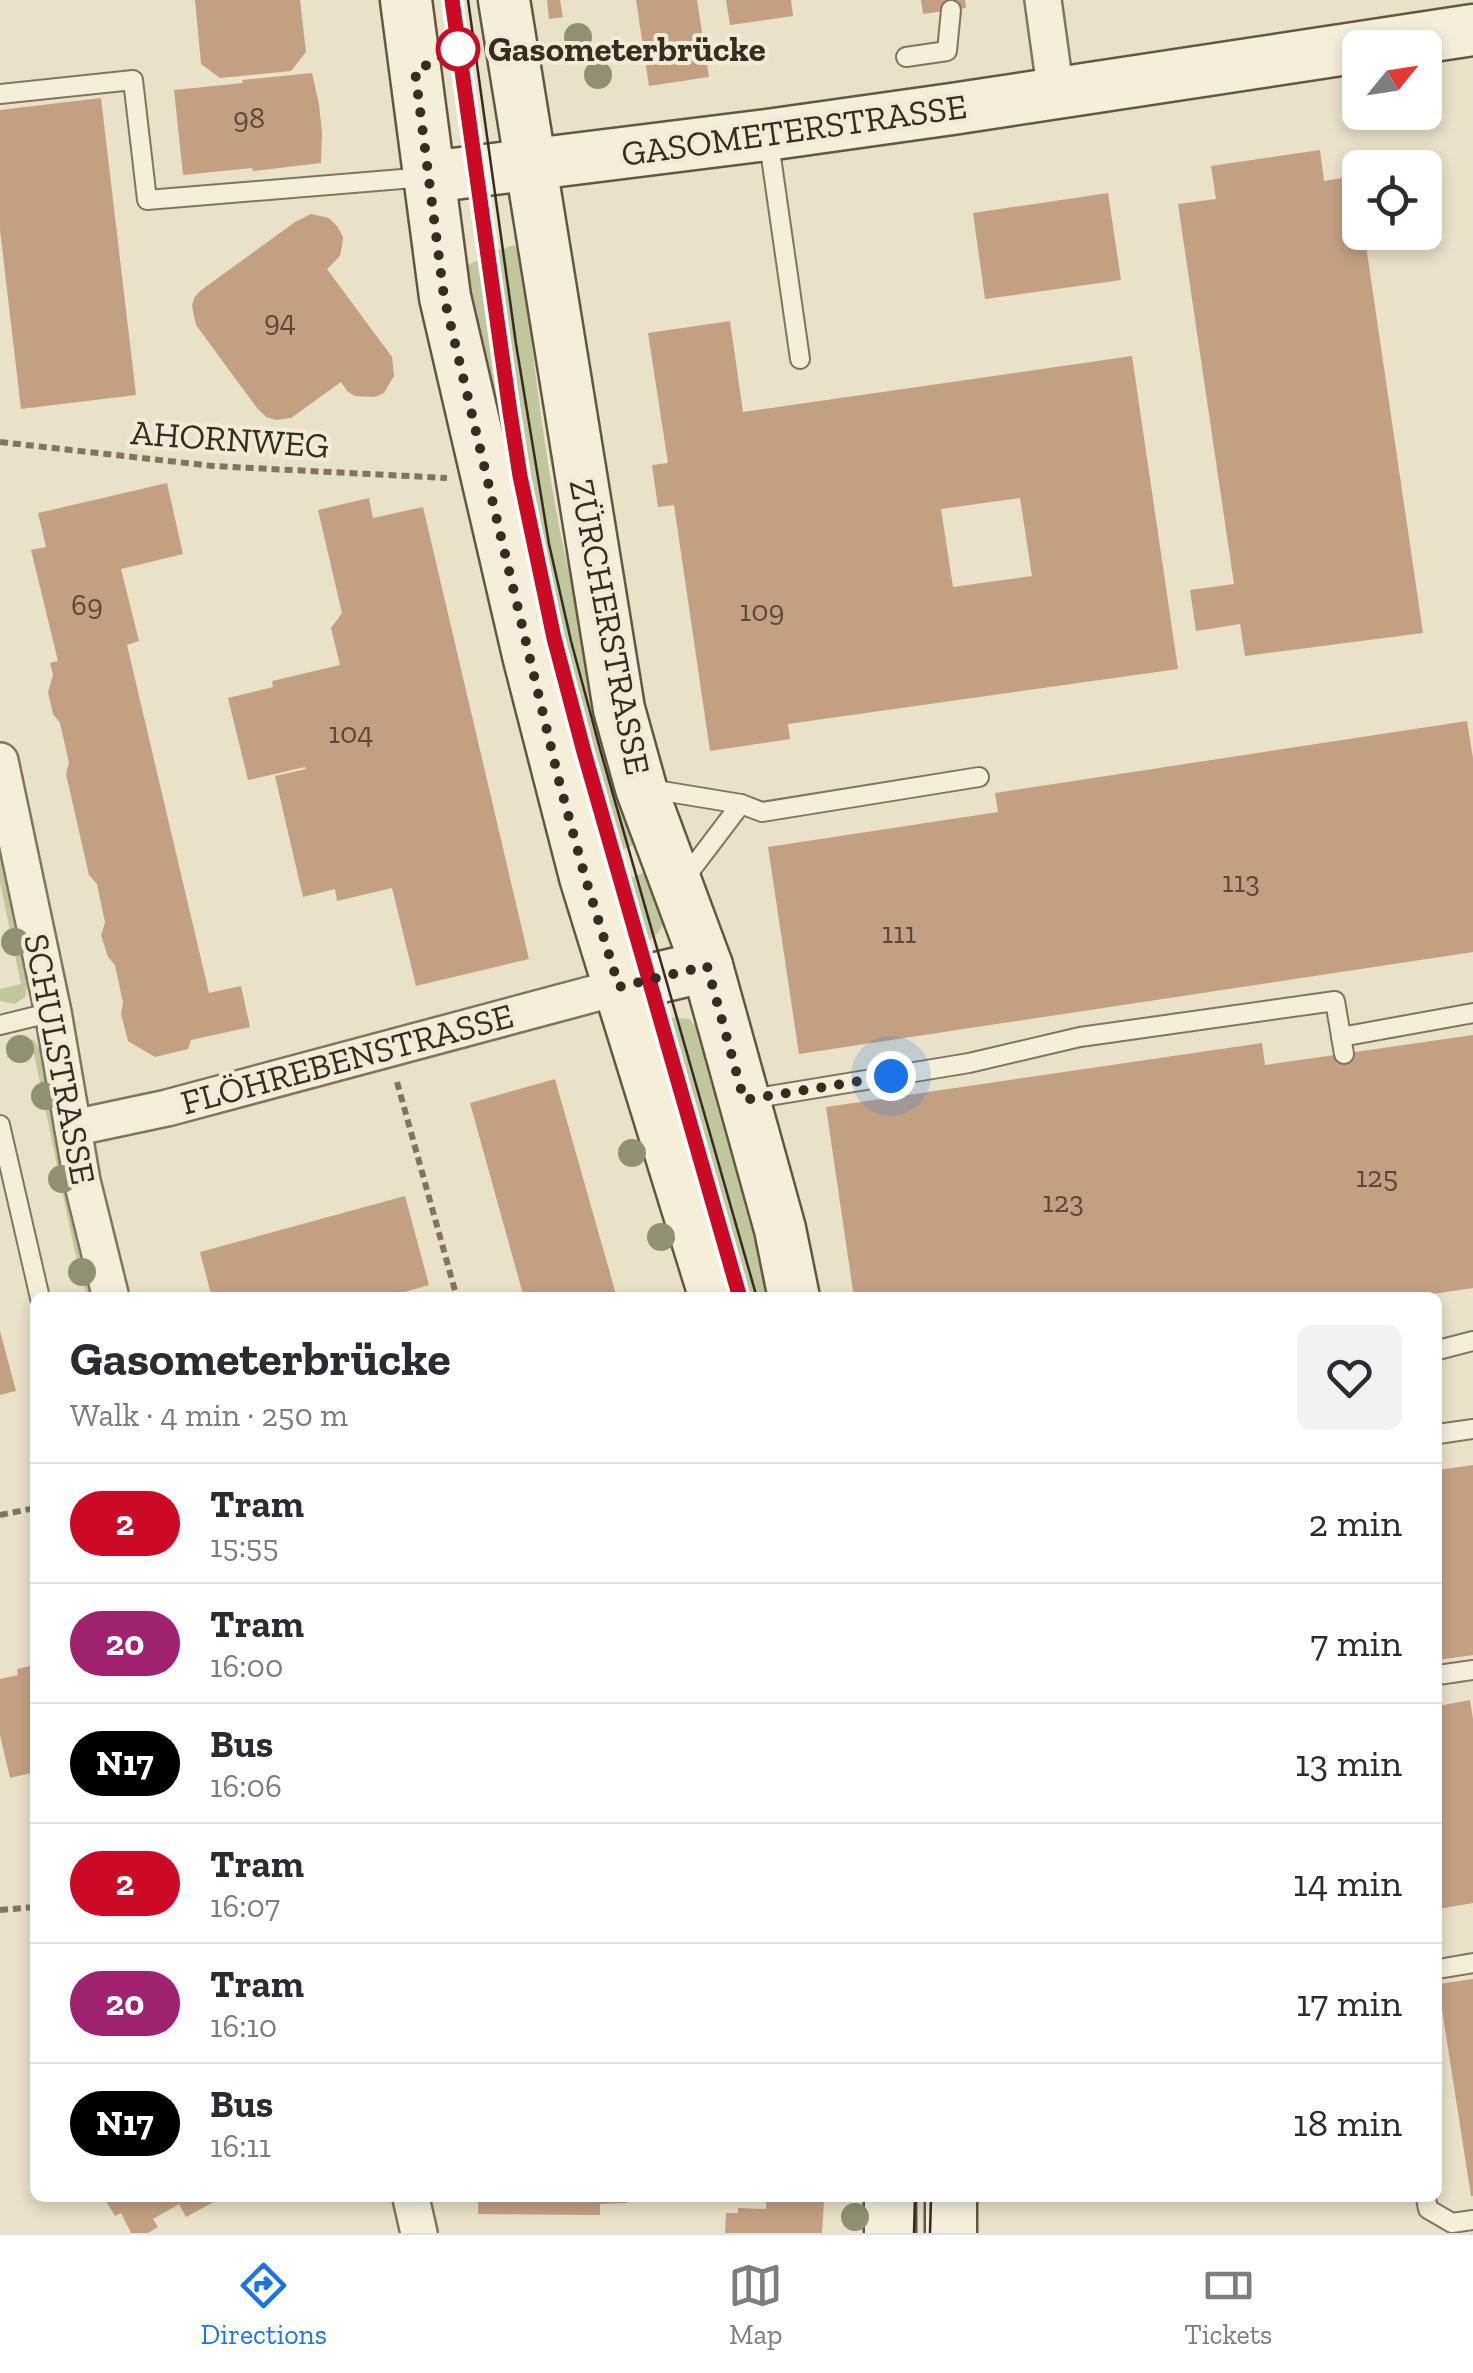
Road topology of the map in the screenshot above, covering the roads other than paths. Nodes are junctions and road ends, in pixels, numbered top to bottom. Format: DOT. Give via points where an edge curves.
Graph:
graph roads {
  1 [pos="406,0"];
  2 [pos="504,0"];
  3 [pos="951,10"];
  4 [pos="1045,16"];
  5 [pos="1473,30"];
  6 [pos="906,57"];
  7 [pos="0,94"];
  8 [pos="1056,94"];
  9 [pos="768,135"];
  10 [pos="532,165"];
  11 [pos="429,177"];
  12 [pos="800,359"];
  13 [pos="0,762"];
  14 [pos="979,776"];
  15 [pos="640,788"];
  16 [pos="740,804"];
  17 [pos="678,888"];
  18 [pos="707,966"];
  19 [pos="619,987"];
  20 [pos="53,1012"];
  21 [pos="1473,1012"];
  22 [pos="0,1025"];
  23 [pos="744,1100"];
  24 [pos="0,1125"];
  25 [pos="73,1128"];
  26 [pos="39,1292"];
  27 [pos="110,1292"];
  28 [pos="713,1292"];
  29 [pos="793,1292"];
  30 [pos="1473,1341"];
  31 [pos="1442,1349"];
  32 [pos="1473,1429"];
  33 [pos="1442,1433"];
  34 [pos="1473,1670"];
  35 [pos="1442,1674"];
  36 [pos="1473,1963"];
  37 [pos="1442,1968"];
  38 [pos="412,2202"];
  39 [pos="890,2202"];
  40 [pos="951,2202"];
  41 [pos="1427,2202"];
  42 [pos="1473,2220"];
  43 [pos="419,2233"];
  44 [pos="890,2233"];
  45 [pos="951,2233"];
  1 -- 11 [label="main road"];
  2 -- 10 [label="main road, ZÜRCHERSTRASSE"];
  3 -- 6 [label="lane" via="947,51"];
  4 -- 8 [label="street"];
  5 -- 8 [label="main road"];
  7 -- 11 [label="lane" via="133,80 147,200"];
  8 -- 9 [label="main road, GASOMETERSTRASSE"];
  9 -- 10 [label="main road, GASOMETERSTRASSE"];
  9 -- 12 [label="lane"];
  10 -- 11 [label="main road, GASOMETERSTRASSE"];
  10 -- 15 [label="main road, ZÜRCHERSTRASSE" via="619,709"];
  11 -- 19 [label="main road" via="444,297 526,647"];
  13 -- 20 [label="street, SCHULSTRASSE"];
  14 -- 16 [label="lane" via="762,812"];
  15 -- 16 [label="lane"];
  15 -- 17 [label="main road, ZÜRCHERSTRASSE"];
  16 -- 17 [label="lane"];
  17 -- 18 [label="main road, ZÜRCHERSTRASSE"];
  18 -- 19 [label="main road"];
  18 -- 23 [label="main road, ZÜRCHERSTRASSE"];
  19 -- 25 [label="street, FLÖHREBENSTRASSE"];
  19 -- 28 [label="main road"];
  20 -- 22 [label="lane"];
  20 -- 25 [label="street, SCHULSTRASSE"];
  21 -- 23 [label="lane" via="1342,1046 1335,1002 1080,1036 969,1063"];
  23 -- 29 [label="main road, ZÜRCHERSTRASSE"];
  24 -- 26 [label="lane"];
  25 -- 27 [label="street, SCHULSTRASSE"];
  30 -- 31 [label="lane"];
  32 -- 33 [label="lane"];
  34 -- 35 [label="lane"];
  36 -- 37 [label="lane"];
  38 -- 43 [label="street"];
  39 -- 44 [label="main road"];
  40 -- 45 [label="main road"];
  41 -- 42 [label="lane" via="1452,2223"];
}
